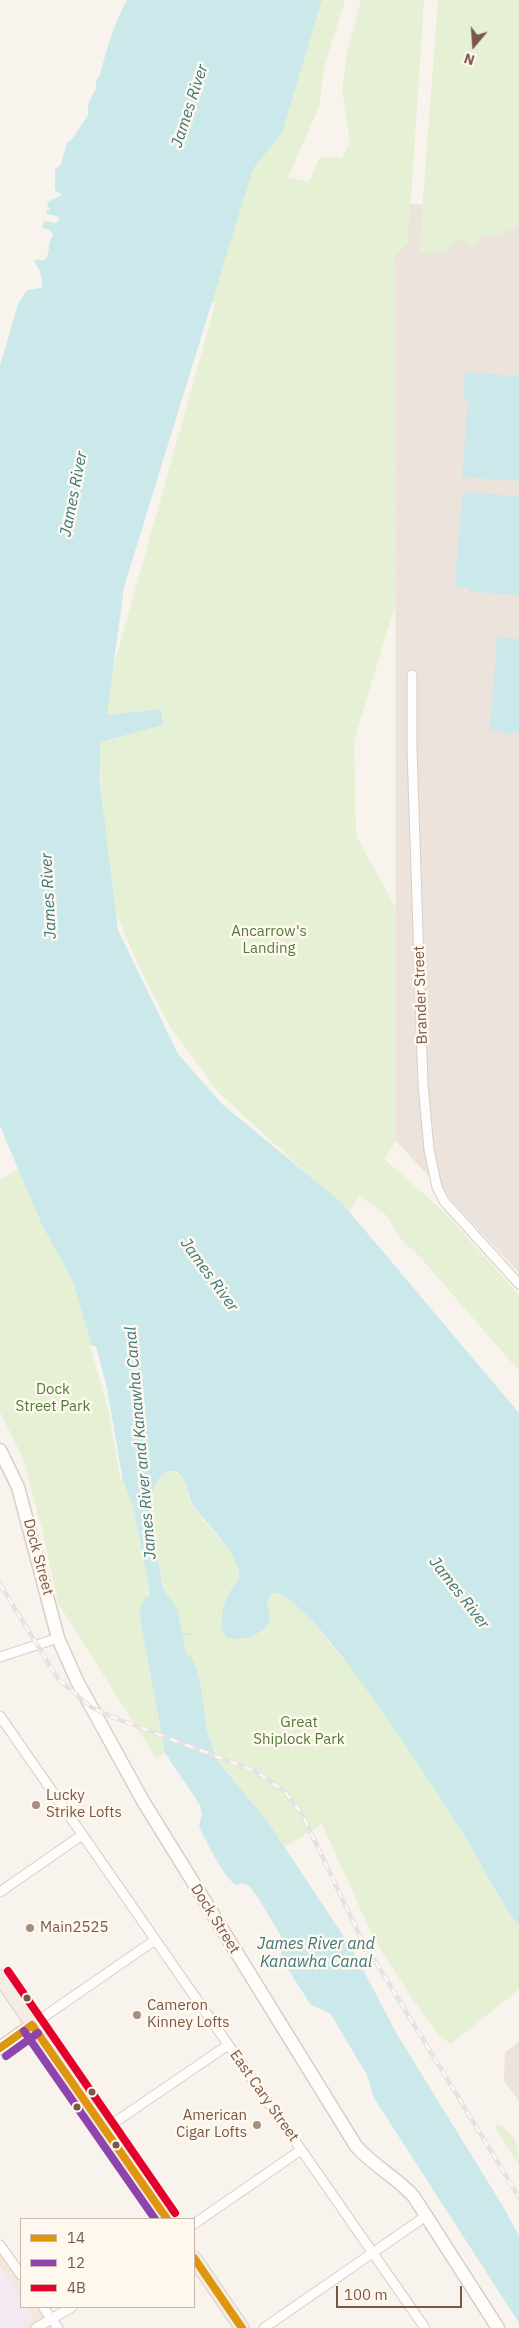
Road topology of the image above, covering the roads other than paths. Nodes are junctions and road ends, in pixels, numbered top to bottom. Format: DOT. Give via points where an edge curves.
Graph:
graph roads {
  1 [pos="412,675"];
  2 [pos="519,1284"];
  3 [pos="0,1439"];
  4 [pos="0,1450"];
  5 [pos="10,1466"];
  6 [pos="58,1638"];
  7 [pos="0,1657"];
  8 [pos="0,1716"];
  9 [pos="82,1835"];
  10 [pos="0,1892"];
  11 [pos="155,1940"];
  12 [pos="0,1977"];
  13 [pos="32,2025"];
  14 [pos="228,2045"];
  15 [pos="0,2048"];
  16 [pos="105,2130"];
  17 [pos="301,2150"];
  18 [pos="426,2216"];
  19 [pos="166,2218"];
  20 [pos="195,2223"];
  21 [pos="0,2245"];
  22 [pos="373,2254"];
  23 [pos="195,2259"];
  24 [pos="20,2274"];
  25 [pos="44,2308"];
  26 [pos="70,2308"];
  27 [pos="52,2319"];
  28 [pos="493,2326"];
  29 [pos="36,2328"];
  30 [pos="58,2328"];
  31 [pos="242,2328"];
  32 [pos="264,2328"];
  33 [pos="425,2328"];
  1 -- 2 [label="street, Brander Street" via="423,1084 429,1150 436,1187 444,1201"];
  3 -- 5 [label="main road, Dock Street"];
  4 -- 5 [label="main road, Dock Street"];
  5 -- 6 [label="main road, Dock Street" via="21,1495"];
  6 -- 7 [label="street"];
  6 -- 18 [label="main road, Dock Street" via="77,1681 143,1801 347,2133 363,2154 404,2186"];
  8 -- 9 [label="street, East Cary Street"];
  9 -- 10 [label="street"];
  9 -- 11 [label="street, East Cary Street"];
  11 -- 13 [label="street"];
  11 -- 14 [label="street, East Cary Street"];
  12 -- 13 [label="main road"];
  13 -- 15 [label="main road"];
  13 -- 16 [label="main road"];
  14 -- 16 [label="street"];
  14 -- 17 [label="street, East Cary Street"];
  16 -- 19 [label="main road"];
  17 -- 20 [label="street"];
  17 -- 22 [label="street, East Cary Street"];
  18 -- 22 [label="street"];
  18 -- 28 [label="main road, Dock Street"];
  21 -- 24 [label="street"];
  22 -- 32 [label="street"];
  22 -- 33 [label="street, East Cary Street"];
  23 -- 31 [label="main road"];
  25 -- 27 [label="street"];
  26 -- 27 [label="street"];
  27 -- 29 [label="street"];
  27 -- 30 [label="street"];
}
